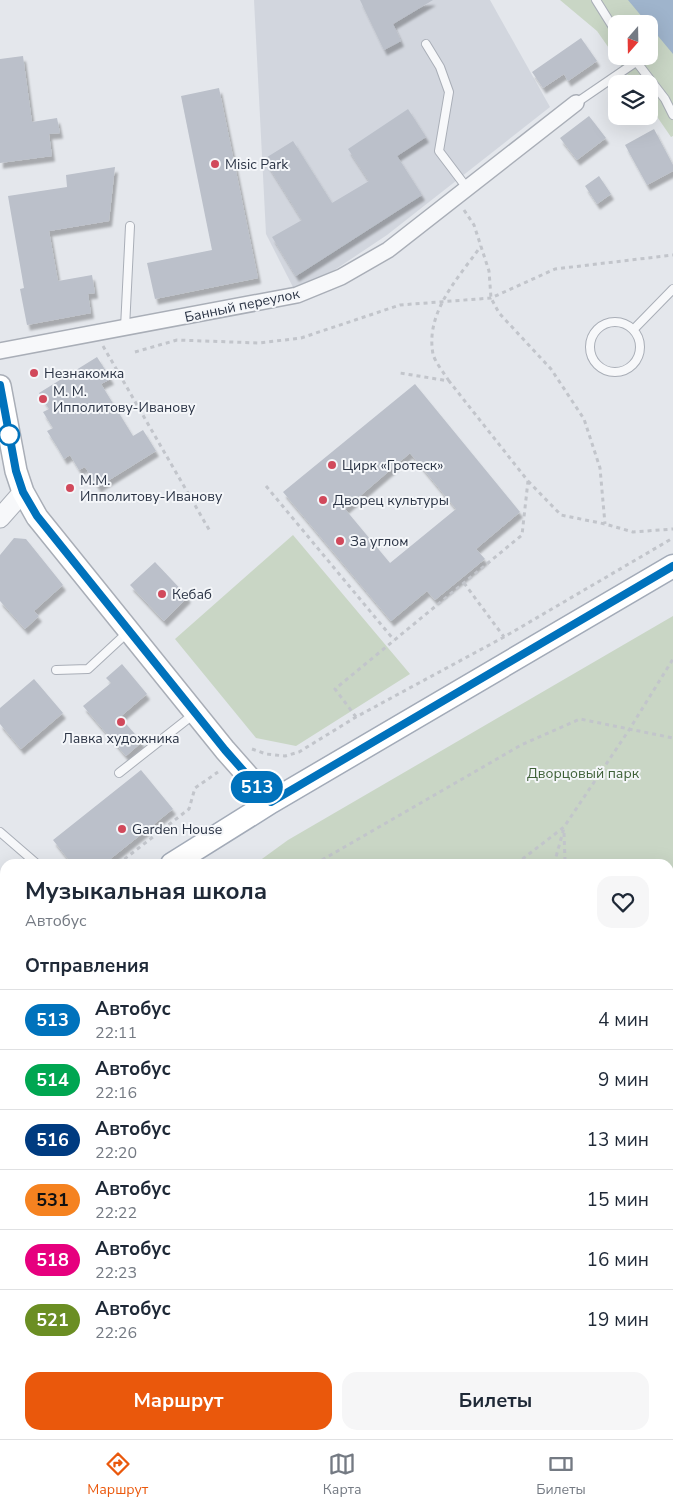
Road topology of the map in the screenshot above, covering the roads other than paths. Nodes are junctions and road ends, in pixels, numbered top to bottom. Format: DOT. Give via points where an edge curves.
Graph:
graph roads {
  1 [pos="596,0"];
  2 [pos="608,19"];
  3 [pos="426,44"];
  4 [pos="626,65"];
  5 [pos="639,65"];
  6 [pos="576,103"];
  7 [pos="673,115"];
  8 [pos="468,188"];
  9 [pos="130,226"];
  10 [pos="673,288"];
  11 [pos="125,328"];
  12 [pos="634,329"];
  13 [pos="0,352"];
  14 [pos="0,386"];
  15 [pos="23,492"];
  16 [pos="0,518"];
  17 [pos="673,566"];
  18 [pos="130,631"];
  19 [pos="56,670"];
  20 [pos="195,713"];
  21 [pos="119,773"];
  22 [pos="271,802"];
  23 [pos="0,832"];
  24 [pos="31,859"];
  25 [pos="180,859"];
  1 -- 2 [label="lane"];
  3 -- 8 [label="lane" via="440,67 449,92 439,151"];
  4 -- 6 [label="lane"];
  5 -- 7 [label="lane"];
  6 -- 8 [label="street, Банный переулок"];
  8 -- 11 [label="street, Банный переулок" via="388,250 341,277 297,295"];
  9 -- 11 [label="lane"];
  10 -- 12 [label="lane"];
  11 -- 13 [label="street, Банный переулок"];
  12 -- 12 [label="lane" via="641,342 640,356 631,368 617,372 603,369 593,359 590,345 595,331 607,323 621,322"];
  14 -- 15 [label="main road"];
  15 -- 16 [label="street"];
  15 -- 18 [label="main road" via="37,516"];
  17 -- 22 [label="main road"];
  18 -- 19 [label="lane" via="88,669"];
  18 -- 20 [label="main road"];
  20 -- 21 [label="lane"];
  20 -- 22 [label="main road"];
  22 -- 25 [label="main road"];
  23 -- 24 [label="lane"];
}
